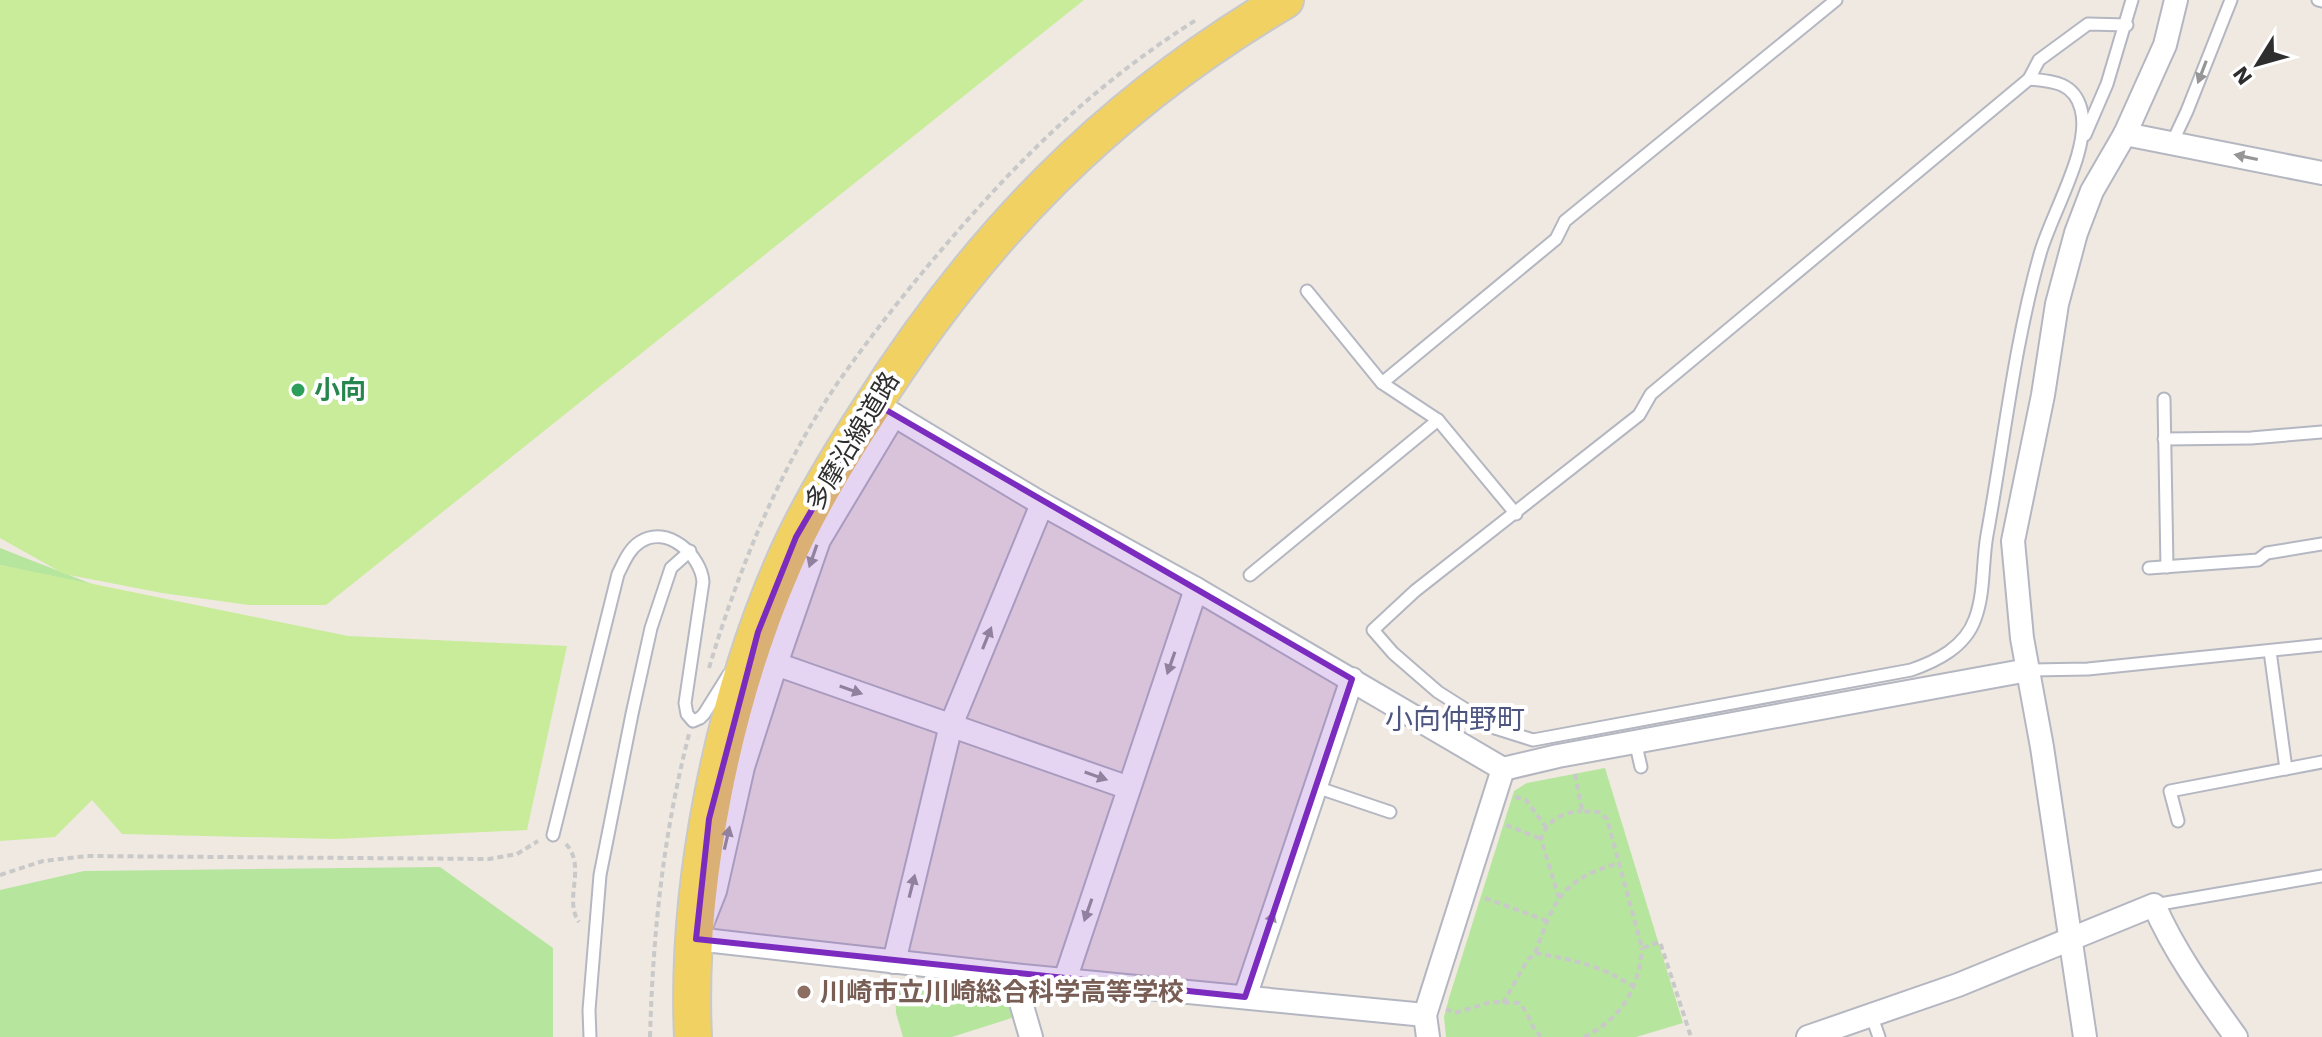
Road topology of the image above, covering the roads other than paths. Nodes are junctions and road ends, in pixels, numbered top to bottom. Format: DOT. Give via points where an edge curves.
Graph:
graph roads {
  1 [pos="1285,0"];
  2 [pos="1836,0"];
  3 [pos="2132,0"];
  4 [pos="2176,0"];
  5 [pos="2231,0"];
  6 [pos="2127,25"];
  7 [pos="2029,79"];
  8 [pos="2125,134"];
  9 [pos="2084,139"];
  10 [pos="2172,143"];
  11 [pos="2322,173"];
  12 [pos="1307,291"];
  13 [pos="1382,383"];
  14 [pos="2164,399"];
  15 [pos="884,409"];
  16 [pos="1438,420"];
  17 [pos="2322,432"];
  18 [pos="2164,439"];
  19 [pos="1042,504"];
  20 [pos="1516,514"];
  21 [pos="2322,544"];
  22 [pos="690,551"];
  23 [pos="2167,567"];
  24 [pos="2149,568"];
  25 [pos="1250,575"];
  26 [pos="1196,589"];
  27 [pos="2322,645"];
  28 [pos="2270,651"];
  29 [pos="763,660"];
  30 [pos="2028,670"];
  31 [pos="1352,679"];
  32 [pos="951,725"];
  33 [pos="1635,741"];
  34 [pos="2322,762"];
  35 [pos="1641,767"];
  36 [pos="1503,769"];
  37 [pos="2286,769"];
  38 [pos="1316,787"];
  39 [pos="1129,788"];
  40 [pos="1390,812"];
  41 [pos="2178,821"];
  42 [pos="553,835"];
  43 [pos="2322,876"];
  44 [pos="2154,905"];
  45 [pos="2070,938"];
  46 [pos="696,939"];
  47 [pos="894,962"];
  48 [pos="1013,975"];
  49 [pos="1065,980"];
  50 [pos="1245,997"];
  51 [pos="1432,1020"];
  52 [pos="1875,1027"];
  53 [pos="590,1037"];
  54 [pos="693,1037"];
  55 [pos="1031,1037"];
  56 [pos="1808,1037"];
  57 [pos="2085,1037"];
  58 [pos="2236,1037"];
  1 -- 15 [label="main road, 多摩沿線道路" via="1177,71 1046,183 950,292"];
  2 -- 13 [label="lane" via="1565,221 1556,239"];
  3 -- 6 [label="lane"];
  4 -- 8 [label="street" via="2165,45"];
  5 -- 10 [label="lane, one-way"];
  6 -- 7 [label="lane" via="2088,24 2039,60"];
  6 -- 9 [label="lane"];
  7 -- 9 [label="lane" via="2060,82 2074,93 2082,110"];
  7 -- 20 [label="lane" via="1651,394 1639,415"];
  8 -- 10 [label="street"];
  8 -- 30 [label="street" via="2092,191 2076,233 2057,304 2013,541"];
  9 -- 20 [label="lane" via="2040,253 2013,383 1975,622 1938,661 1533,740 1495,728 1438,692 1373,630"];
  11 -- 10 [label="street, one-way"];
  12 -- 13 [label="lane"];
  13 -- 16 [label="lane"];
  14 -- 18 [label="lane"];
  15 -- 19 [label="street"];
  15 -- 29 [label="main road, 多摩沿線道路" via="831,472 796,537 771,595"];
  16 -- 20 [label="lane"];
  16 -- 25 [label="lane"];
  17 -- 18 [label="lane"];
  18 -- 23 [label="lane"];
  19 -- 26 [label="street"];
  32 -- 19 [label="street, one-way"];
  21 -- 23 [label="lane" via="2267,553 2258,560"];
  22 -- 29 [label="lane" via="700,564 703,582 686,689 686,709 693,721 728,675"];
  22 -- 42 [label="lane" via="666,538 643,540 632,548 618,574"];
  22 -- 53 [label="lane" via="671,568 651,628 600,875"];
  23 -- 24 [label="lane"];
  26 -- 31 [label="street"];
  26 -- 39 [label="street, one-way"];
  27 -- 28 [label="lane"];
  28 -- 30 [label="lane"];
  28 -- 37 [label="lane"];
  29 -- 32 [label="street, one-way"];
  29 -- 46 [label="main road, 多摩沿線道路" via="724,751 709,819"];
  30 -- 33 [label="street"];
  30 -- 45 [label="street"];
  31 -- 36 [label="street"];
  31 -- 38 [label="street"];
  32 -- 39 [label="street, one-way"];
  47 -- 32 [label="street, one-way"];
  33 -- 35 [label="lane"];
  33 -- 36 [label="street"];
  34 -- 37 [label="lane"];
  36 -- 51 [label="street"];
  37 -- 41 [label="lane" via="2170,791"];
  38 -- 40 [label="lane"];
  50 -- 38 [label="street, one-way"];
  39 -- 49 [label="street, one-way"];
  43 -- 44 [label="lane"];
  44 -- 45 [label="street"];
  44 -- 58 [label="street" via="2190,974"];
  45 -- 52 [label="street"];
  45 -- 57 [label="street"];
  46 -- 47 [label="street"];
  46 -- 54 [label="main road, 多摩沿線道路"];
  47 -- 48 [label="street"];
  48 -- 49 [label="street"];
  48 -- 55 [label="street"];
  49 -- 50 [label="street"];
  50 -- 51 [label="street"];
  52 -- 56 [label="street"];
}
